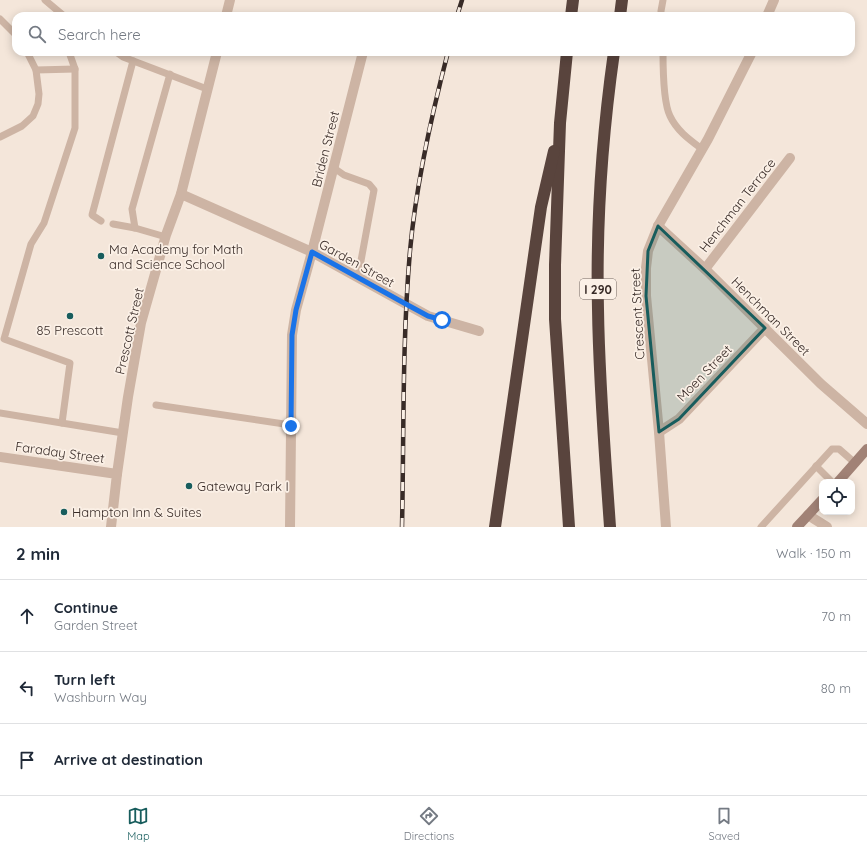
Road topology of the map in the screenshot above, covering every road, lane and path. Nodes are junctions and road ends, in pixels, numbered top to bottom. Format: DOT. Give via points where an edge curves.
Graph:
graph roads {
  1 [pos="230,0"];
  2 [pos="573,0"];
  3 [pos="622,0"];
  4 [pos="663,0"];
  5 [pos="774,0"];
  6 [pos="48,2"];
  7 [pos="53,12"];
  8 [pos="59,12"];
  9 [pos="227,12"];
  10 [pos="572,12"];
  11 [pos="620,12"];
  12 [pos="662,12"];
  13 [pos="769,12"];
  14 [pos="0,19"];
  15 [pos="12,32"];
  16 [pos="29,56"];
  17 [pos="70,56"];
  18 [pos="122,56"];
  19 [pos="216,56"];
  20 [pos="362,56"];
  21 [pos="567,56"];
  22 [pos="614,56"];
  23 [pos="662,56"];
  24 [pos="750,56"];
  25 [pos="133,61"];
  26 [pos="75,69"];
  27 [pos="36,70"];
  28 [pos="170,74"];
  29 [pos="207,89"];
  30 [pos="560,123"];
  31 [pos="0,137"];
  32 [pos="702,149"];
  33 [pos="790,158"];
  34 [pos="334,168"];
  35 [pos="181,194"];
  36 [pos="101,221"];
  37 [pos="113,224"];
  38 [pos="658,226"];
  39 [pos="135,228"];
  40 [pos="166,237"];
  41 [pos="312,252"];
  42 [pos="705,269"];
  43 [pos="358,277"];
  44 [pos="765,328"];
  45 [pos="479,331"];
  46 [pos="156,405"];
  47 [pos="0,413"];
  48 [pos="62,423"];
  49 [pos="867,424"];
  50 [pos="291,426"];
  51 [pos="659,432"];
  52 [pos="123,433"];
  53 [pos="867,449"];
  54 [pos="0,457"];
  55 [pos="855,463"];
  56 [pos="816,466"];
  57 [pos="117,474"];
  58 [pos="829,479"];
  59 [pos="841,479"];
  60 [pos="819,503"];
  61 [pos="808,515"];
  62 [pos="111,527"];
  63 [pos="290,527"];
  64 [pos="495,527"];
  65 [pos="569,527"];
  66 [pos="610,527"];
  67 [pos="666,527"];
  68 [pos="761,527"];
  69 [pos="797,527"];
  70 [pos="827,527"];
  1 -- 9 [label="street"];
  2 -- 10 [label="highway"];
  3 -- 11 [label="highway"];
  4 -- 12 [label="lane"];
  5 -- 13 [label="street"];
  6 -- 7 [label="lane"];
  6 -- 8 [label="lane"];
  14 -- 15 [label="lane"];
  16 -- 27 [label="lane"];
  17 -- 26 [label="lane"];
  18 -- 25 [label="lane"];
  19 -- 29 [label="street, Prescott Street"];
  20 -- 34 [label="street, Briden Street"];
  21 -- 30 [label="highway"];
  22 -- 66 [label="highway, I 290" via="604,135 598,239 602,408"];
  23 -- 32 [label="lane" via="666,104 670,116 688,139"];
  24 -- 32 [label="street, Crescent Street"];
  25 -- 28 [label="lane"];
  25 -- 36 [label="lane" via="92,215"];
  26 -- 27 [label="lane"];
  26 -- 48 [label="lane" via="75,128 44,223 31,244 4,340 70,363"];
  27 -- 31 [label="lane" via="39,94 38,104 32,116 22,126"];
  28 -- 29 [label="lane"];
  28 -- 39 [label="lane" via="132,209"];
  29 -- 35 [label="street, Prescott Street"];
  30 -- 64 [label="highway" via="541,207"];
  30 -- 65 [label="highway" via="555,265 556,319"];
  32 -- 38 [label="street, Crescent Street"];
  33 -- 42 [label="street, Henchman Terrace"];
  34 -- 41 [label="street, Briden Street"];
  34 -- 43 [label="lane" via="344,175 369,184 374,190"];
  35 -- 40 [label="street, Prescott Street"];
  35 -- 41 [label="street, Garden Street"];
  37 -- 39 [label="lane"];
  38 -- 42 [label="street, Henchman Street"];
  38 -- 51 [label="street, Crescent Street" via="651,242 646,268 646,296"];
  39 -- 40 [label="lane"];
  40 -- 52 [label="street, Prescott Street" via="141,323"];
  41 -- 43 [label="street, Garden Street"];
  41 -- 50 [label="street, Briden Street" via="292,335"];
  42 -- 44 [label="street, Henchman Street"];
  43 -- 45 [label="street, Garden Street" via="428,316"];
  44 -- 49 [label="street, Henchman Street" via="821,384"];
  44 -- 51 [label="street, Moen Street" via="679,418"];
  46 -- 50 [label="lane"];
  47 -- 48 [label="lane"];
  48 -- 52 [label="lane"];
  50 -- 63 [label="street, Briden Street"];
  51 -- 67 [label="street, Crescent Street"];
  52 -- 57 [label="street, Prescott Street"];
  53 -- 55 [label="main road"];
  54 -- 57 [label="street, Faraday Street"];
  55 -- 56 [label="lane" via="839,449 832,449"];
  55 -- 59 [label="main road"];
  56 -- 58 [label="lane"];
  56 -- 68 [label="lane"];
  57 -- 62 [label="street, Prescott Street"];
  60 -- 61 [label="main road"];
  61 -- 69 [label="main road"];
  61 -- 70 [label="street"];
}
